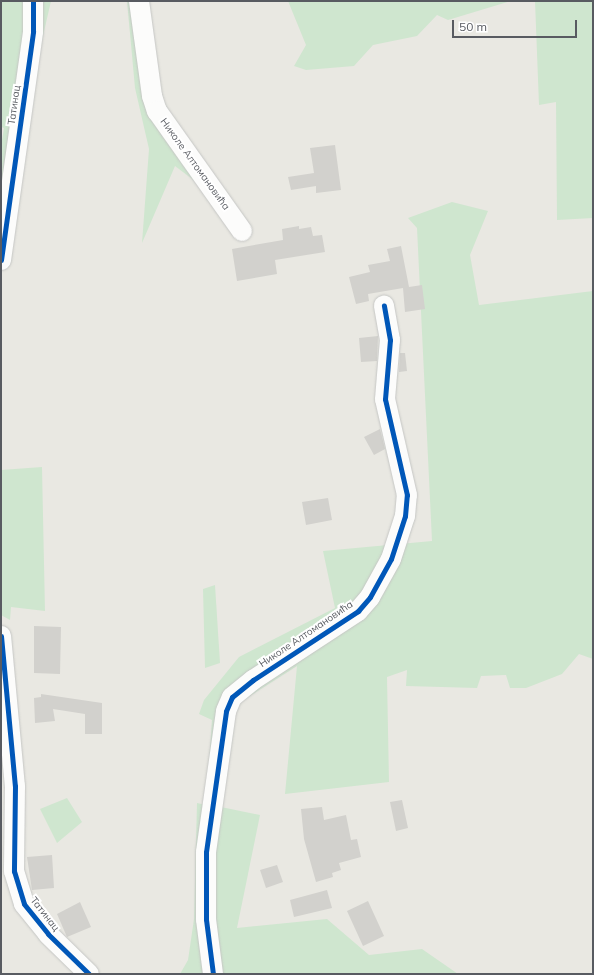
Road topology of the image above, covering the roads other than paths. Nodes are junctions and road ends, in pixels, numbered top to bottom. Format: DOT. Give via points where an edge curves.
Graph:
graph roads {
  1 [pos="33,1"];
  2 [pos="45,1"];
  3 [pos="140,1"];
  4 [pos="33,32"];
  5 [pos="242,231"];
  6 [pos="1,260"];
  7 [pos="384,306"];
  8 [pos="1,636"];
  9 [pos="89,974"];
  10 [pos="213,974"];
  1 -- 4 [label="street, Татинац"];
  2 -- 4 [label="street" via="39,25"];
  3 -- 5 [label="street, Николе Алтомановића" via="152,96 157,111"];
  4 -- 6 [label="street, Татинац"];
  7 -- 10 [label="street, Николе Алтомановића" via="390,340 385,399 407,495 405,516 388,565 358,611 253,680 232,697 226,711 206,852 206,919"];
  8 -- 9 [label="street, Татинац" via="15,786 14,871 24,904 48,934"];
}
